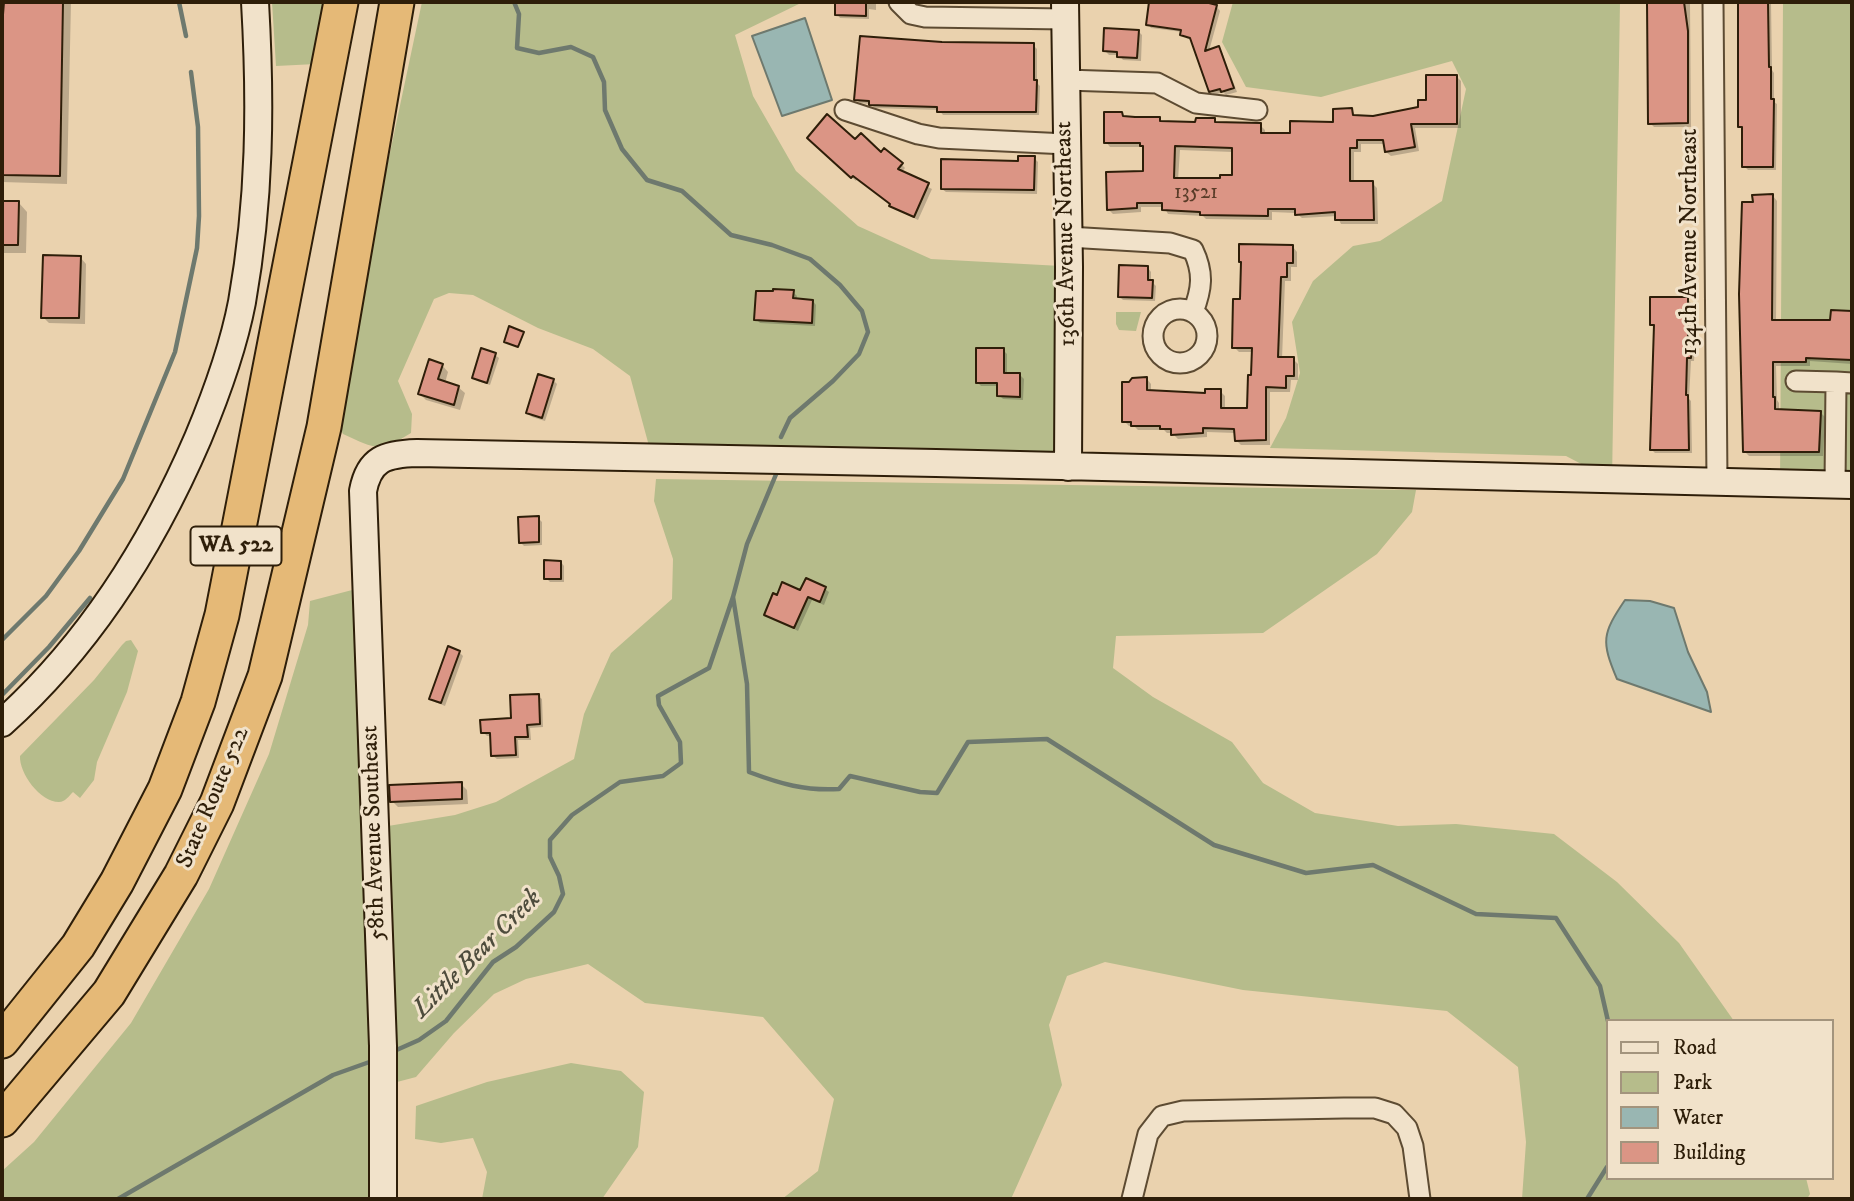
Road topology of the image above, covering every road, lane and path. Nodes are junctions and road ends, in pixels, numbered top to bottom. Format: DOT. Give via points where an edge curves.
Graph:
graph roads {
  1 [pos="254,2"];
  2 [pos="341,2"];
  3 [pos="397,2"];
  4 [pos="1713,2"];
  5 [pos="905,8"];
  6 [pos="1065,11"];
  7 [pos="1066,80"];
  8 [pos="845,110"];
  9 [pos="1257,110"];
  10 [pos="1066,144"];
  11 [pos="1068,237"];
  12 [pos="1193,312"];
  13 [pos="1796,381"];
  14 [pos="1844,382"];
  15 [pos="1068,467"];
  16 [pos="1717,482"];
  17 [pos="1844,485"];
  18 [pos="2,723"];
  19 [pos="2,1041"];
  20 [pos="2,1120"];
  21 [pos="383,1199"];
  22 [pos="1132,1199"];
  23 [pos="1420,1199"];
  1 -- 18 [label="street" via="260,127 255,211 241,304 216,393 164,512 113,599 51,674"];
  2 -- 19 [label="highway, WA 522" via="222,615 198,702 165,789 117,882 78,946"];
  3 -- 20 [label="highway, State Route 522 / WA 522" via="324,427 265,676 217,803 181,875 109,993"];
  4 -- 16 [label="street, 134th Avenue Northeast"];
  5 -- 6 [label="street" via="925,18"];
  6 -- 7 [label="street, 136th Avenue Northeast"];
  7 -- 9 [label="street" via="1157,83 1196,103"];
  7 -- 10 [label="street, 136th Avenue Northeast"];
  8 -- 10 [label="street" via="918,135"];
  10 -- 11 [label="street, 136th Avenue Northeast"];
  11 -- 12 [label="street" via="1170,243 1194,250 1202,276"];
  11 -- 15 [label="street, 136th Avenue Northeast"];
  13 -- 14 [label="street"];
  14 -- 17 [label="street"];
  15 -- 16 [label="street"];
  15 -- 21 [label="street, 58th Avenue Southeast" via="417,453 383,458 370,468 363,511 383,1057"];
  16 -- 17 [label="street"];
  22 -- 23 [label="street" via="1147,1134 1162,1116 1183,1111 1375,1108 1394,1114 1407,1128"];
}
